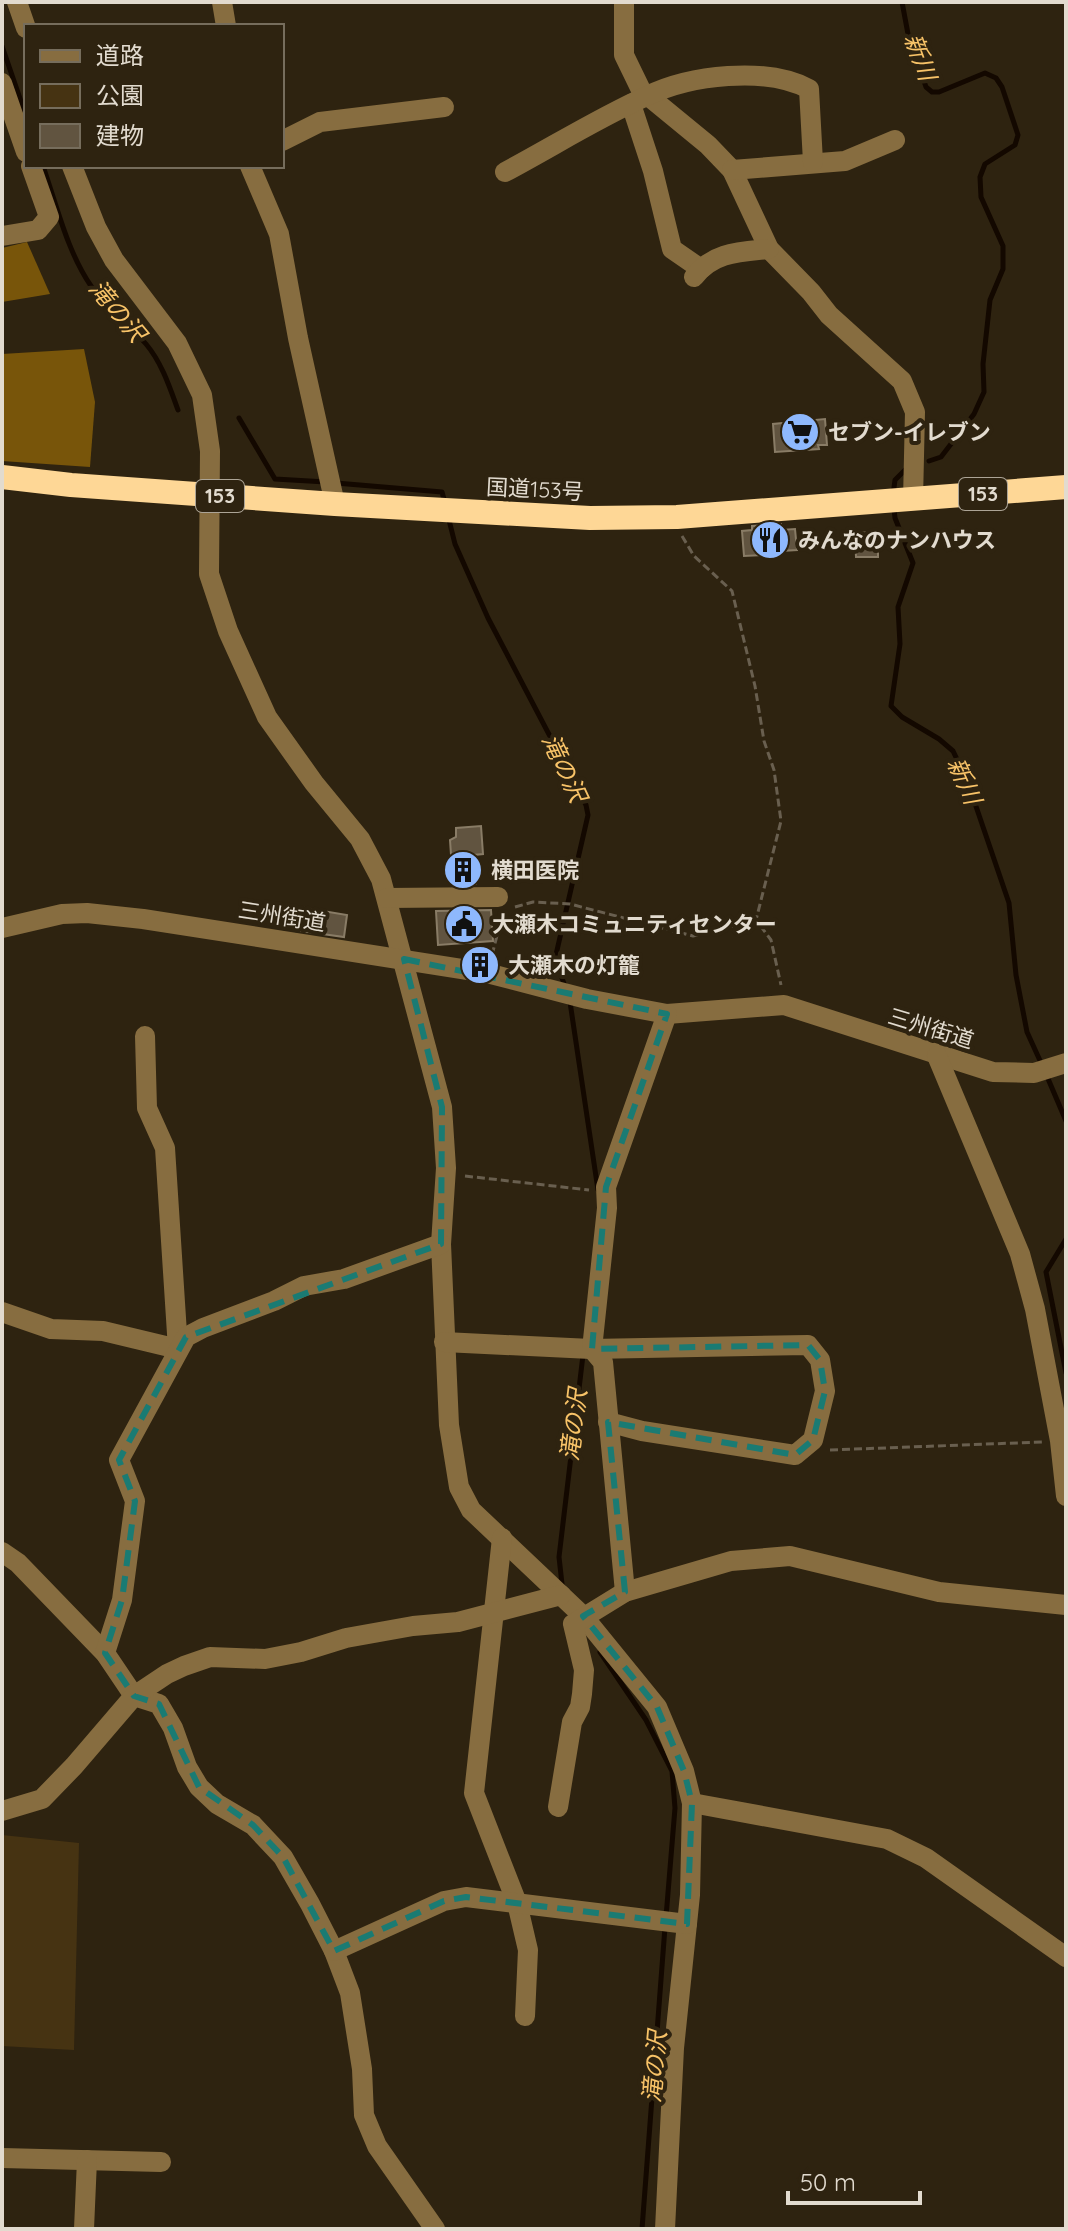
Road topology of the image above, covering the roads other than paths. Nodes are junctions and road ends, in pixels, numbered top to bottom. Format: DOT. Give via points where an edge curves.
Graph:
graph roads {
  1 [pos="17,2"];
  2 [pos="624,2"];
  3 [pos="25,24"];
  4 [pos="2,83"];
  5 [pos="639,100"];
  6 [pos="444,107"];
  7 [pos="284,140"];
  8 [pos="895,140"];
  9 [pos="24,146"];
  10 [pos="813,162"];
  11 [pos="32,168"];
  12 [pos="73,168"];
  13 [pos="251,168"];
  14 [pos="732,170"];
  15 [pos="505,172"];
  16 [pos="2,236"];
  17 [pos="769,249"];
  18 [pos="2,477"];
  19 [pos="1066,487"];
  20 [pos="331,489"];
  21 [pos="210,495"];
  22 [pos="899,501"];
  23 [pos="498,897"];
  24 [pos="387,898"];
  25 [pos="2,928"];
  26 [pos="404,959"];
  27 [pos="667,1014"];
  28 [pos="145,1036"];
  29 [pos="937,1056"];
  30 [pos="1062,1064"];
  31 [pos="441,1244"];
  32 [pos="2,1312"];
  33 [pos="444,1342"];
  34 [pos="178,1349"];
  35 [pos="585,1349"];
  36 [pos="608,1422"];
  37 [pos="1066,1496"];
  38 [pos="502,1538"];
  39 [pos="2,1552"];
  40 [pos="625,1592"];
  41 [pos="561,1595"];
  42 [pos="1066,1605"];
  43 [pos="494,1611"];
  44 [pos="583,1616"];
  45 [pos="105,1653"];
  46 [pos="134,1696"];
  47 [pos="692,1803"];
  48 [pos="558,1807"];
  49 [pos="2,1811"];
  50 [pos="517,1903"];
  51 [pos="672,1922"];
  52 [pos="334,1951"];
  53 [pos="1066,1957"];
  54 [pos="525,2016"];
  55 [pos="2,2158"];
  56 [pos="87,2160"];
  57 [pos="161,2162"];
  58 [pos="84,2229"];
  59 [pos="435,2229"];
  60 [pos="665,2229"];
  1 -- 3 [label="street"];
  2 -- 5 [label="street" via="624,55 641,90"];
  4 -- 9 [label="street"];
  5 -- 10 [label="street" via="680,84 722,77 768,76 798,83 809,89"];
  5 -- 14 [label="street" via="708,145"];
  5 -- 15 [label="street"];
  5 -- 17 [label="street" via="672,249 697,274 705,263 725,254"];
  6 -- 7 [label="street" via="320,122"];
  8 -- 10 [label="street" via="845,161"];
  10 -- 14 [label="street"];
  11 -- 16 [label="street" via="49,217 38,230"];
  12 -- 21 [label="street" via="114,260 177,343 202,395"];
  13 -- 20 [label="street" via="279,234"];
  14 -- 17 [label="street"];
  17 -- 22 [label="street" via="829,315 902,381 915,412"];
  18 -- 21 [label="highway, 国道153号 / 153"];
  19 -- 22 [label="highway, 国道153号 / 153"];
  20 -- 21 [label="highway, 国道153号 / 153"];
  20 -- 22 [label="highway, 国道153号 / 153" via="448,510 590,518"];
  21 -- 24 [label="street" via="209,574 228,631 267,717 360,839"];
  23 -- 24 [label="street"];
  24 -- 26 [label="street"];
  25 -- 26 [label="street, 三州街道" via="87,913"];
  26 -- 27 [label="street, 三州街道"];
  26 -- 31 [label="street" via="442,1107 446,1174"];
  27 -- 29 [label="street, 三州街道" via="784,1005"];
  27 -- 35 [label="street" via="606,1187"];
  28 -- 34 [label="street" via="147,1108 165,1148"];
  29 -- 30 [label="street, 三州街道" via="993,1072 1034,1073"];
  29 -- 37 [label="street" via="1020,1254 1035,1309"];
  31 -- 33 [label="street"];
  31 -- 34 [label="street" via="344,1279 304,1286 203,1328 186,1337"];
  32 -- 34 [label="street" via="51,1329 103,1331"];
  33 -- 35 [label="street"];
  33 -- 38 [label="street" via="459,1487 471,1510"];
  34 -- 45 [label="street" via="119,1460 135,1501 122,1600"];
  35 -- 36 [label="street" via="603,1362"];
  35 -- 36 [label="street" via="808,1345 820,1360 825,1391 813,1440 795,1455"];
  36 -- 40 [label="street"];
  38 -- 41 [label="street"];
  38 -- 43 [label="street"];
  39 -- 45 [label="street"];
  40 -- 42 [label="street" via="731,1561 790,1556 939,1592"];
  40 -- 44 [label="street"];
  41 -- 43 [label="street"];
  41 -- 44 [label="street"];
  43 -- 46 [label="street" via="265,1659 210,1657 167,1674"];
  43 -- 50 [label="street" via="474,1793"];
  44 -- 47 [label="street" via="657,1707"];
  44 -- 48 [label="street" via="573,1624 584,1670 582,1694"];
  45 -- 46 [label="street"];
  46 -- 49 [label="street" via="42,1799"];
  46 -- 52 [label="street" via="159,1704 199,1787 253,1825 283,1857"];
  47 -- 51 [label="street"];
  47 -- 53 [label="street" via="887,1839 926,1858"];
  50 -- 51 [label="street"];
  50 -- 52 [label="street" via="466,1897 444,1901"];
  50 -- 54 [label="street" via="528,1950"];
  51 -- 60 [label="street" via="674,2048"];
  52 -- 59 [label="street" via="350,1993 364,2115 377,2146"];
  55 -- 56 [label="street"];
  56 -- 57 [label="street"];
  56 -- 58 [label="street"];
}
